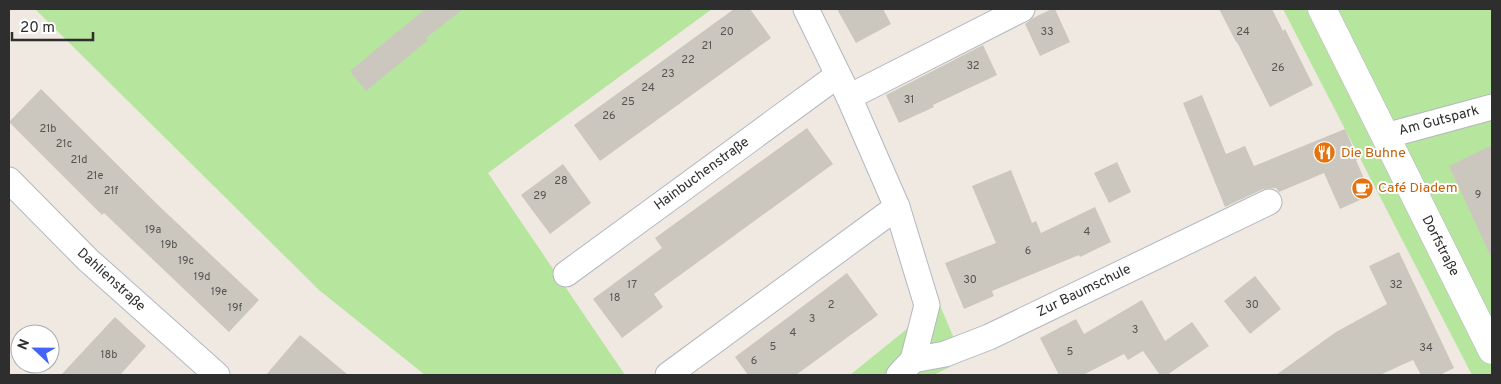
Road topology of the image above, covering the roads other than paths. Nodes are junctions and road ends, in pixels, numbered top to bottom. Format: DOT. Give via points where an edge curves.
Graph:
graph roads {
  1 [pos="806,9"];
  2 [pos="1022,9"];
  3 [pos="1322,9"];
  4 [pos="844,86"];
  5 [pos="1492,107"];
  6 [pos="1385,136"];
  7 [pos="9,180"];
  8 [pos="1269,202"];
  9 [pos="897,207"];
  10 [pos="566,274"];
  11 [pos="1492,350"];
  12 [pos="906,368"];
  13 [pos="217,375"];
  14 [pos="668,375"];
  1 -- 4 [label="street"];
  2 -- 4 [label="street, Hainbuchenstraße"];
  3 -- 6 [label="main road, Dorfstraße"];
  4 -- 9 [label="street"];
  4 -- 10 [label="street, Hainbuchenstraße"];
  5 -- 6 [label="street, Am Gutspark"];
  6 -- 11 [label="main road, Dorfstraße"];
  7 -- 13 [label="street, Dahlienstraße" via="88,260"];
  8 -- 12 [label="street, Zur Baumschule" via="989,337"];
  9 -- 12 [label="street" via="927,305 919,340"];
  9 -- 14 [label="street"];
}
